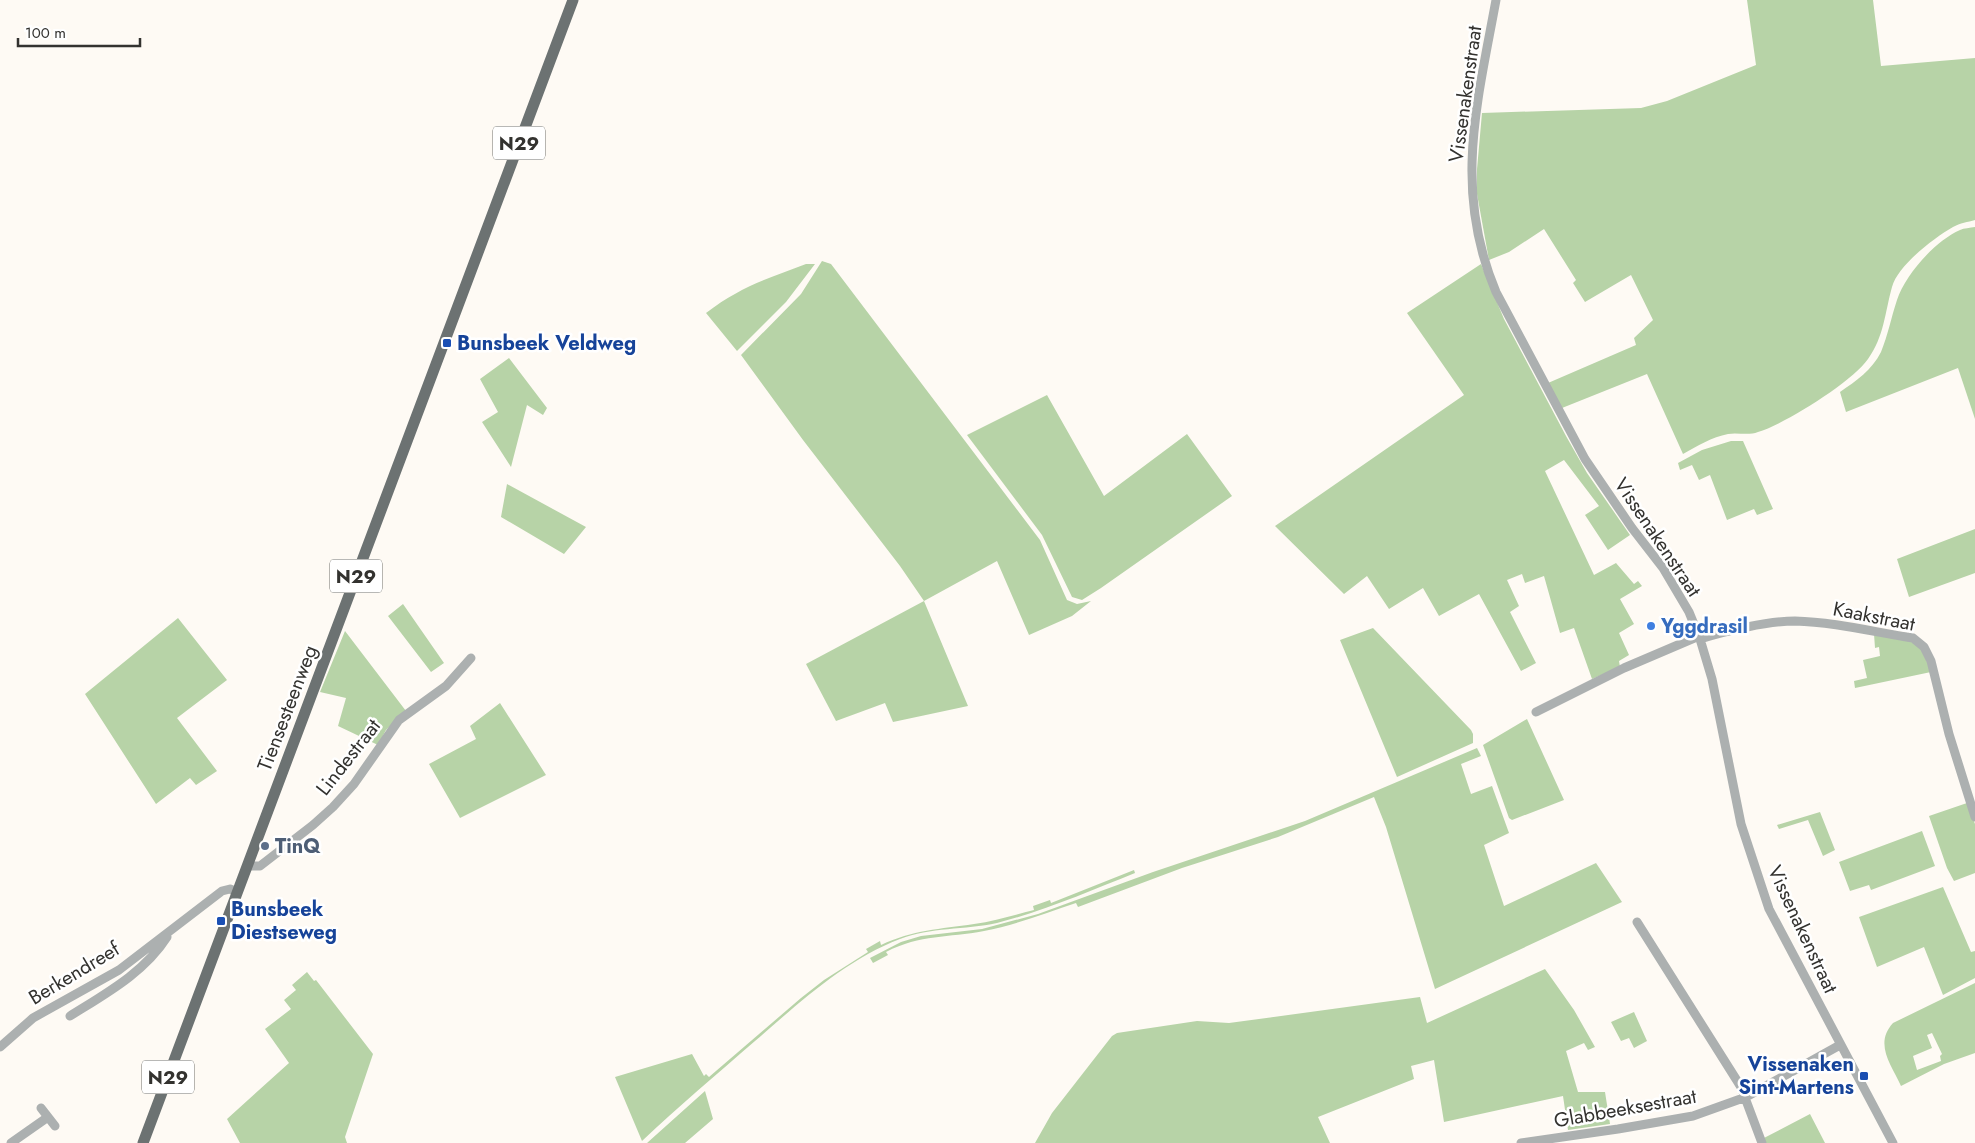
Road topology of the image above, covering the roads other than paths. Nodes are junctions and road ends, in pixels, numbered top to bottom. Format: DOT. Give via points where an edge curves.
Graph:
graph roads {
  1 [pos="573,0"];
  2 [pos="1496,0"];
  3 [pos="1699,637"];
  4 [pos="471,658"];
  5 [pos="1536,712"];
  6 [pos="1975,817"];
  7 [pos="247,866"];
  8 [pos="238,892"];
  9 [pos="1637,922"];
  10 [pos="169,932"];
  11 [pos="70,1016"];
  12 [pos="1840,1045"];
  13 [pos="0,1047"];
  14 [pos="1746,1097"];
  15 [pos="41,1108"];
  16 [pos="48,1117"];
  17 [pos="54,1126"];
  18 [pos="11,1143"];
  19 [pos="143,1143"];
  20 [pos="1520,1143"];
  21 [pos="1762,1143"];
  22 [pos="1893,1143"];
  1 -- 7 [label="main road, Tiensesteenweg / N29"];
  2 -- 3 [label="street, Vissenakenstraat" via="1473,136 1471,180 1475,222 1487,270 1585,459 1663,568"];
  3 -- 5 [label="street, Kaakstraat" via="1624,668"];
  3 -- 6 [label="street, Kaakstraat" via="1794,621 1913,638 1931,661"];
  3 -- 12 [label="street, Vissenakenstraat" via="1712,679 1741,824 1758,880 1781,934"];
  4 -- 7 [label="street, Lindestraat" via="446,686 399,720 354,784 333,807 260,866"];
  7 -- 8 [label="main road, Tiensesteenweg / N29"];
  8 -- 10 [label="street, Berkendreef" via="222,891"];
  8 -- 19 [label="main road, Tiensesteenweg / N29"];
  9 -- 14 [label="street"];
  10 -- 11 [label="street, Berkendreef" via="150,959 115,988"];
  10 -- 13 [label="street, Berkendreef" via="119,970 33,1018"];
  12 -- 14 [label="street, Glabbeeksestraat"];
  12 -- 22 [label="street, Vissenakenstraat"];
  14 -- 20 [label="street, Glabbeeksestraat" via="1673,1120"];
  14 -- 21 [label="street"];
  15 -- 16 [label="street"];
  16 -- 17 [label="street"];
  16 -- 18 [label="street"];
}
